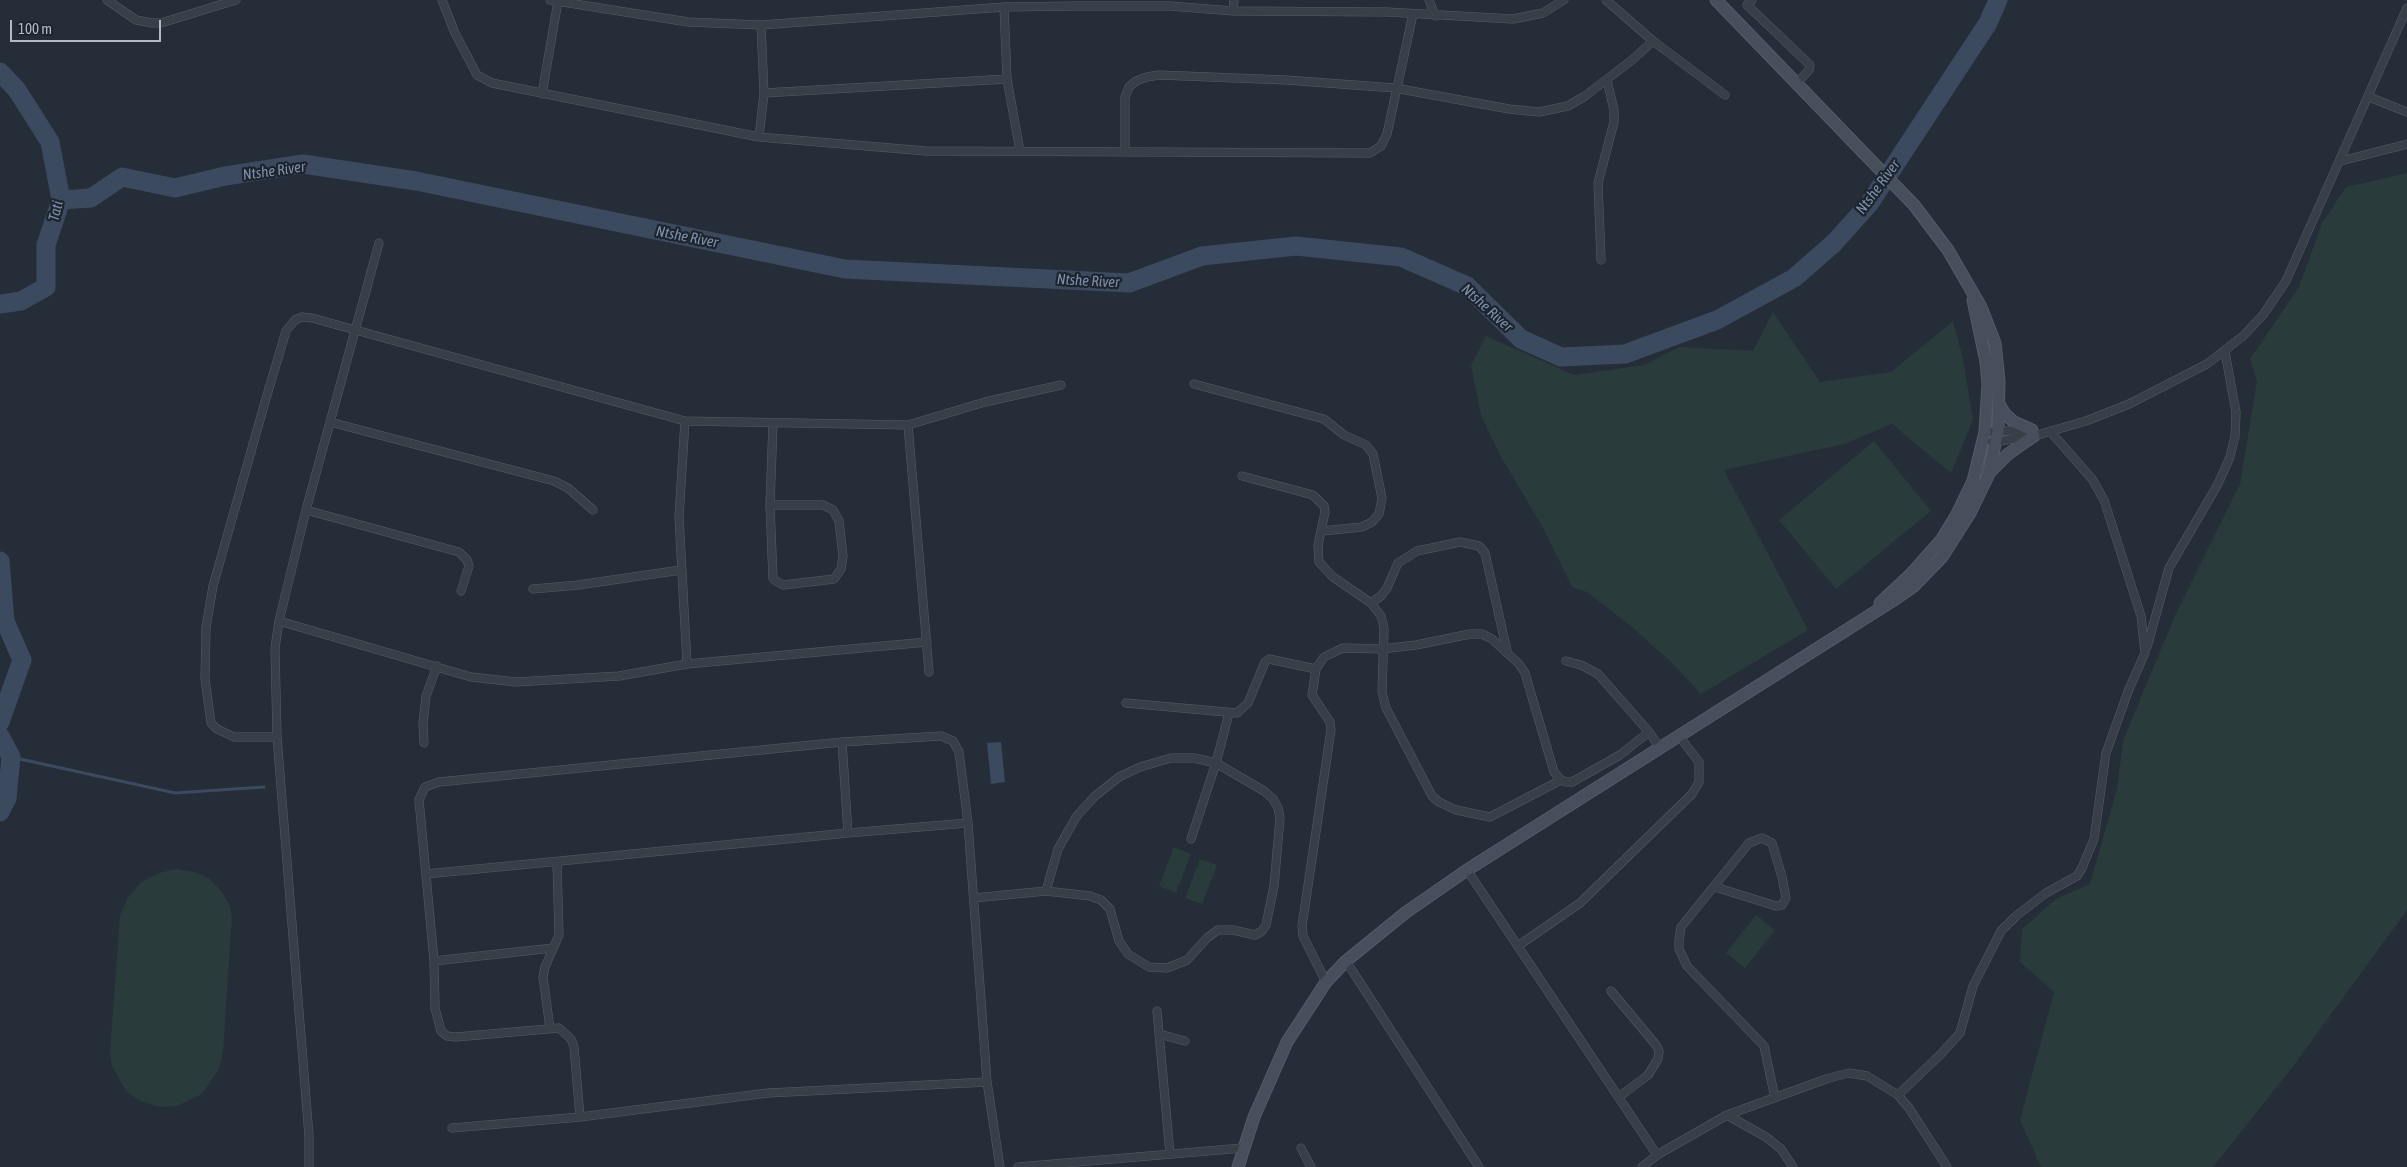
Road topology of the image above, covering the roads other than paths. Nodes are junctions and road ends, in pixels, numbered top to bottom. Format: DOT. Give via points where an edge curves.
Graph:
graph roads {
  1 [pos="107,0"];
  2 [pos="236,0"];
  3 [pos="442,0"];
  4 [pos="1178,0"];
  5 [pos="1234,0"];
  6 [pos="1429,0"];
  7 [pos="1606,0"];
  8 [pos="1716,0"];
  9 [pos="554,1"];
  10 [pos="1558,2"];
  11 [pos="1747,2"];
  12 [pos="1004,7"];
  13 [pos="1184,7"];
  14 [pos="2407,8"];
  15 [pos="1233,11"];
  16 [pos="1413,14"];
  17 [pos="1435,16"];
  18 [pos="761,25"];
  19 [pos="1653,41"];
  20 [pos="1007,79"];
  21 [pos="1606,80"];
  22 [pos="1798,82"];
  23 [pos="1395,88"];
  24 [pos="764,93"];
  25 [pos="542,94"];
  26 [pos="1725,95"];
  27 [pos="2369,97"];
  28 [pos="2407,112"];
  29 [pos="760,137"];
  30 [pos="2407,144"];
  31 [pos="1020,151"];
  32 [pos="1125,151"];
  33 [pos="2340,161"];
  34 [pos="379,243"];
  35 [pos="1601,260"];
  36 [pos="1971,292"];
  37 [pos="355,330"];
  38 [pos="2225,352"];
  39 [pos="1194,384"];
  40 [pos="1061,386"];
  41 [pos="1998,404"];
  42 [pos="685,421"];
  43 [pos="330,422"];
  44 [pos="773,423"];
  45 [pos="908,425"];
  46 [pos="2048,432"];
  47 [pos="2033,433"];
  48 [pos="1984,437"];
  49 [pos="1997,437"];
  50 [pos="1242,476"];
  51 [pos="1988,476"];
  52 [pos="770,505"];
  53 [pos="306,510"];
  54 [pos="593,510"];
  55 [pos="1322,531"];
  56 [pos="681,570"];
  57 [pos="533,589"];
  58 [pos="461,591"];
  59 [pos="1371,603"];
  60 [pos="279,621"];
  61 [pos="1860,621"];
  62 [pos="926,642"];
  63 [pos="1382,648"];
  64 [pos="1507,651"];
  65 [pos="2145,653"];
  66 [pos="1566,661"];
  67 [pos="687,664"];
  68 [pos="437,666"];
  69 [pos="1316,669"];
  70 [pos="929,672"];
  71 [pos="1126,703"];
  72 [pos="1229,714"];
  73 [pos="1650,732"];
  74 [pos="1679,736"];
  75 [pos="277,737"];
  76 [pos="842,742"];
  77 [pos="424,743"];
  78 [pos="1660,748"];
  79 [pos="1216,763"];
  80 [pos="1561,780"];
  81 [pos="968,824"];
  82 [pos="848,833"];
  83 [pos="1191,839"];
  84 [pos="557,863"];
  85 [pos="1466,870"];
  86 [pos="426,874"];
  87 [pos="1715,887"];
  88 [pos="1046,891"];
  89 [pos="974,898"];
  90 [pos="1518,946"];
  91 [pos="553,948"];
  92 [pos="434,961"];
  93 [pos="1346,961"];
  94 [pos="1326,982"];
  95 [pos="1611,991"];
  96 [pos="1157,1011"];
  97 [pos="550,1028"];
  98 [pos="1159,1034"];
  99 [pos="1185,1041"];
  100 [pos="988,1082"];
  101 [pos="1898,1095"];
  102 [pos="1619,1097"];
  103 [pos="1775,1098"];
  104 [pos="1727,1115"];
  105 [pos="580,1117"];
  106 [pos="452,1128"];
  107 [pos="1243,1148"];
  108 [pos="1301,1148"];
  109 [pos="1170,1154"];
  110 [pos="1657,1155"];
  111 [pos="309,1167"];
  112 [pos="1000,1167"];
  113 [pos="1018,1167"];
  114 [pos="1238,1167"];
  115 [pos="1311,1167"];
  116 [pos="1479,1167"];
  117 [pos="1642,1167"];
  118 [pos="1793,1167"];
  119 [pos="1947,1167"];
  1 -- 2 [label="street" via="136,20 152,24"];
  3 -- 25 [label="street" via="477,75 492,83"];
  4 -- 13 [label="street"];
  5 -- 15 [label="street"];
  6 -- 17 [label="street"];
  7 -- 19 [label="street"];
  8 -- 22 [label="street"];
  9 -- 18 [label="street" via="688,22"];
  9 -- 25 [label="street"];
  10 -- 17 [label="street" via="1544,14 1525,19"];
  11 -- 22 [label="street" via="1808,62 1809,70"];
  12 -- 13 [label="street"];
  12 -- 18 [label="street"];
  12 -- 20 [label="street"];
  13 -- 15 [label="street"];
  14 -- 27 [label="street"];
  15 -- 16 [label="street"];
  16 -- 17 [label="street"];
  16 -- 23 [label="street"];
  18 -- 24 [label="street"];
  19 -- 21 [label="street"];
  19 -- 26 [label="street"];
  20 -- 24 [label="street"];
  20 -- 31 [label="street"];
  21 -- 23 [label="street" via="1568,106 1539,112"];
  21 -- 35 [label="street" via="1614,122 1598,183"];
  22 -- 36 [label="street" via="1914,206 1948,250"];
  23 -- 32 [label="street" via="1384,141 1370,153"];
  23 -- 32 [label="street" via="1286,80 1146,77 1129,87 1125,97"];
  24 -- 29 [label="street"];
  25 -- 29 [label="street"];
  27 -- 28 [label="street"];
  27 -- 33 [label="street"];
  29 -- 31 [label="street" via="926,151"];
  30 -- 33 [label="street"];
  31 -- 32 [label="street"];
  33 -- 38 [label="street" via="2286,281 2263,315"];
  34 -- 37 [label="street"];
  36 -- 41 [label="street" via="1981,307 1995,342"];
  36 -- 48 [label="street" via="1988,384"];
  37 -- 42 [label="street"];
  37 -- 43 [label="street"];
  37 -- 75 [label="street" via="306,317 289,326 213,586 206,627 205,679 211,723 234,737"];
  38 -- 46 [label="street" via="2129,404"];
  38 -- 65 [label="street" via="2236,412 2230,457 2170,568"];
  39 -- 55 [label="street" via="1324,419 1344,435 1366,445 1373,454 1382,498 1379,514 1362,527"];
  40 -- 45 [label="street" via="985,402"];
  41 -- 47 [label="street" via="2014,422"];
  41 -- 49 [label="street"];
  42 -- 44 [label="street"];
  42 -- 56 [label="street" via="679,517"];
  43 -- 53 [label="street"];
  43 -- 54 [label="street" via="554,481 568,488"];
  44 -- 45 [label="street"];
  44 -- 52 [label="street"];
  45 -- 62 [label="street"];
  46 -- 47 [label="street"];
  46 -- 65 [label="street" via="2092,479 2104,500 2141,616"];
  47 -- 49 [label="street"];
  47 -- 51 [label="street"];
  48 -- 49 [label="street"];
  48 -- 61 [label="street" via="1968,493 1942,539 1911,574"];
  49 -- 51 [label="street"];
  50 -- 55 [label="street" via="1313,495 1324,506"];
  51 -- 61 [label="street" via="1970,513 1942,557 1914,586"];
  52 -- 52 [label="street" via="823,505 834,510 839,521 843,556 841,569 834,579 783,585 773,579"];
  53 -- 58 [label="street" via="459,552 469,566"];
  53 -- 60 [label="street"];
  55 -- 59 [label="street" via="1318,544 1319,562 1333,578"];
  56 -- 57 [label="street"];
  56 -- 67 [label="street"];
  59 -- 63 [label="street" via="1381,616 1384,628"];
  59 -- 64 [label="street" via="1387,588 1398,563 1417,551 1460,542 1479,546 1484,553"];
  60 -- 68 [label="street"];
  60 -- 75 [label="street" via="274,670"];
  61 -- 74 [label="street"];
  62 -- 67 [label="street"];
  62 -- 70 [label="street"];
  63 -- 64 [label="street" via="1482,634"];
  63 -- 69 [label="street" via="1343,648 1324,658"];
  63 -- 80 [label="street" via="1382,692 1386,708 1432,796 1439,802 1456,810 1490,817"];
  64 -- 80 [label="street" via="1525,673 1554,772"];
  65 -- 101 [label="street" via="2108,745 2094,839 2082,868 2077,876 2046,893 2001,931 1973,986 1960,1033"];
  66 -- 73 [label="street" via="1598,674"];
  67 -- 68 [label="street" via="619,676 516,682 470,677"];
  68 -- 77 [label="street" via="426,696"];
  69 -- 72 [label="street" via="1269,659 1262,666 1244,710"];
  69 -- 94 [label="street" via="1312,695 1330,722 1330,730 1302,926 1303,936"];
  71 -- 72 [label="street"];
  72 -- 79 [label="street"];
  73 -- 78 [label="street"];
  73 -- 80 [label="street" via="1620,755 1572,782"];
  74 -- 78 [label="street"];
  74 -- 90 [label="street" via="1699,762 1699,782 1692,794 1580,903"];
  75 -- 111 [label="street"];
  76 -- 81 [label="street" via="941,736 952,741 959,752"];
  76 -- 82 [label="street"];
  76 -- 86 [label="street" via="439,782 425,788 419,800"];
  78 -- 85 [label="street"];
  79 -- 83 [label="street"];
  79 -- 88 [label="street" via="1194,758 1171,758 1119,777 1076,818 1058,849"];
  79 -- 88 [label="street" via="1264,791 1278,808 1274,886 1262,931 1255,935 1218,930 1187,960 1167,968 1149,967 1128,954 1119,941 1110,909 1101,900"];
  81 -- 82 [label="street"];
  81 -- 89 [label="street"];
  82 -- 84 [label="street"];
  84 -- 86 [label="street"];
  84 -- 91 [label="street" via="560,926"];
  85 -- 90 [label="street"];
  85 -- 93 [label="street" via="1405,913"];
  86 -- 92 [label="street"];
  87 -- 87 [label="street" via="1753,840 1762,838 1772,843 1786,898 1782,905 1776,906"];
  87 -- 103 [label="street" via="1681,927 1679,949 1687,966 1764,1046"];
  88 -- 89 [label="street"];
  89 -- 100 [label="street"];
  90 -- 102 [label="street"];
  91 -- 92 [label="street"];
  91 -- 97 [label="street" via="543,977"];
  92 -- 97 [label="street" via="437,1022 447,1036"];
  93 -- 94 [label="street"];
  93 -- 116 [label="street"];
  94 -- 107 [label="street" via="1287,1042"];
  95 -- 102 [label="street" via="1659,1051 1648,1075"];
  96 -- 98 [label="street"];
  97 -- 105 [label="street" via="566,1032 574,1047"];
  98 -- 99 [label="street"];
  98 -- 109 [label="street"];
  100 -- 105 [label="street" via="768,1093"];
  100 -- 112 [label="street"];
  101 -- 103 [label="street" via="1867,1076 1849,1073"];
  101 -- 119 [label="street"];
  102 -- 110 [label="street"];
  103 -- 104 [label="street"];
  104 -- 110 [label="street"];
  104 -- 118 [label="street" via="1766,1137 1781,1149"];
  105 -- 106 [label="street"];
  107 -- 109 [label="street"];
  107 -- 114 [label="street"];
  108 -- 115 [label="street"];
  109 -- 113 [label="street"];
  110 -- 117 [label="street"];
}
